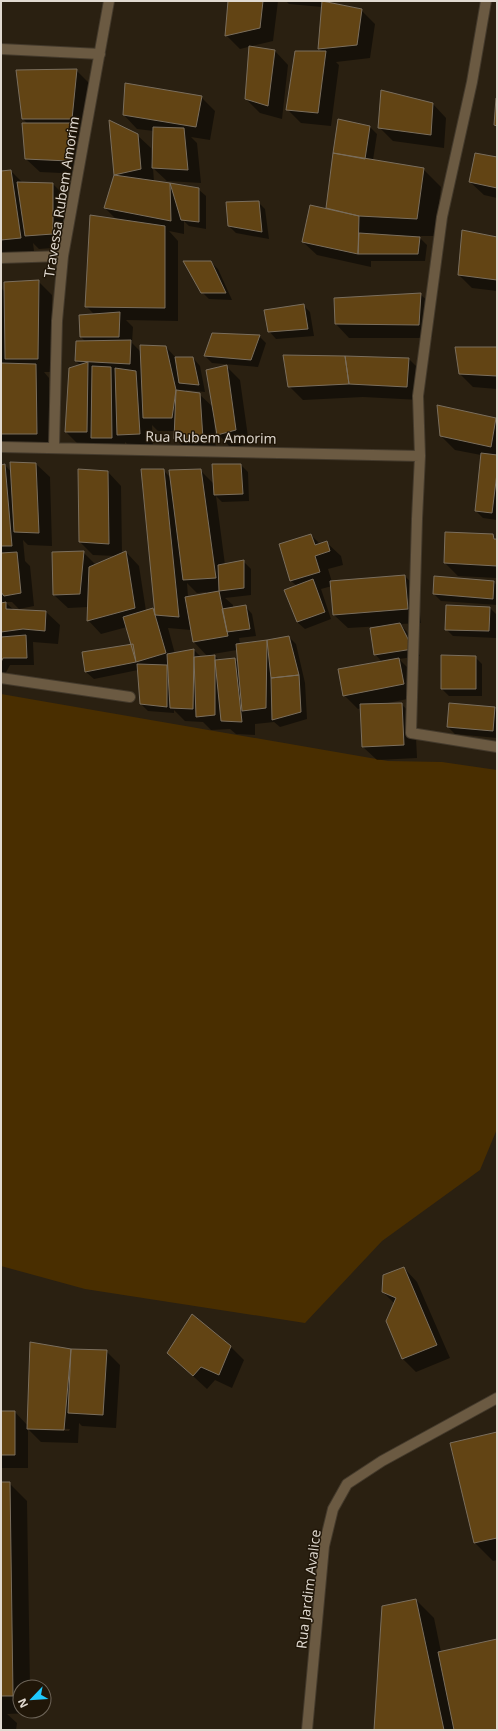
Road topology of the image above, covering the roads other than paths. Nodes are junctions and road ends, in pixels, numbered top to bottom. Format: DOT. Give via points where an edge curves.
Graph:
graph roads {
  1 [pos="108,1"];
  2 [pos="486,1"];
  3 [pos="1,50"];
  4 [pos="100,54"];
  5 [pos="63,256"];
  6 [pos="1,258"];
  7 [pos="1,447"];
  8 [pos="54,447"];
  9 [pos="420,456"];
  10 [pos="1,678"];
  11 [pos="130,697"];
  12 [pos="497,748"];
  13 [pos="497,1398"];
  14 [pos="307,1730"];
  1 -- 4 [label="street, Travessa Rubem Amorim"];
  2 -- 9 [label="street" via="472,82 442,217 418,396"];
  3 -- 4 [label="street"];
  4 -- 5 [label="street, Travessa Rubem Amorim"];
  5 -- 6 [label="street"];
  5 -- 8 [label="street, Travessa Rubem Amorim" via="57,321"];
  7 -- 8 [label="street, Rua Rubem Amorim"];
  8 -- 9 [label="street, Rua Rubem Amorim"];
  9 -- 12 [label="street" via="412,733"];
  10 -- 11 [label="street"];
  13 -- 14 [label="street, Rua Jardim Avalice" via="382,1461 347,1484 333,1509 324,1546"];
}
